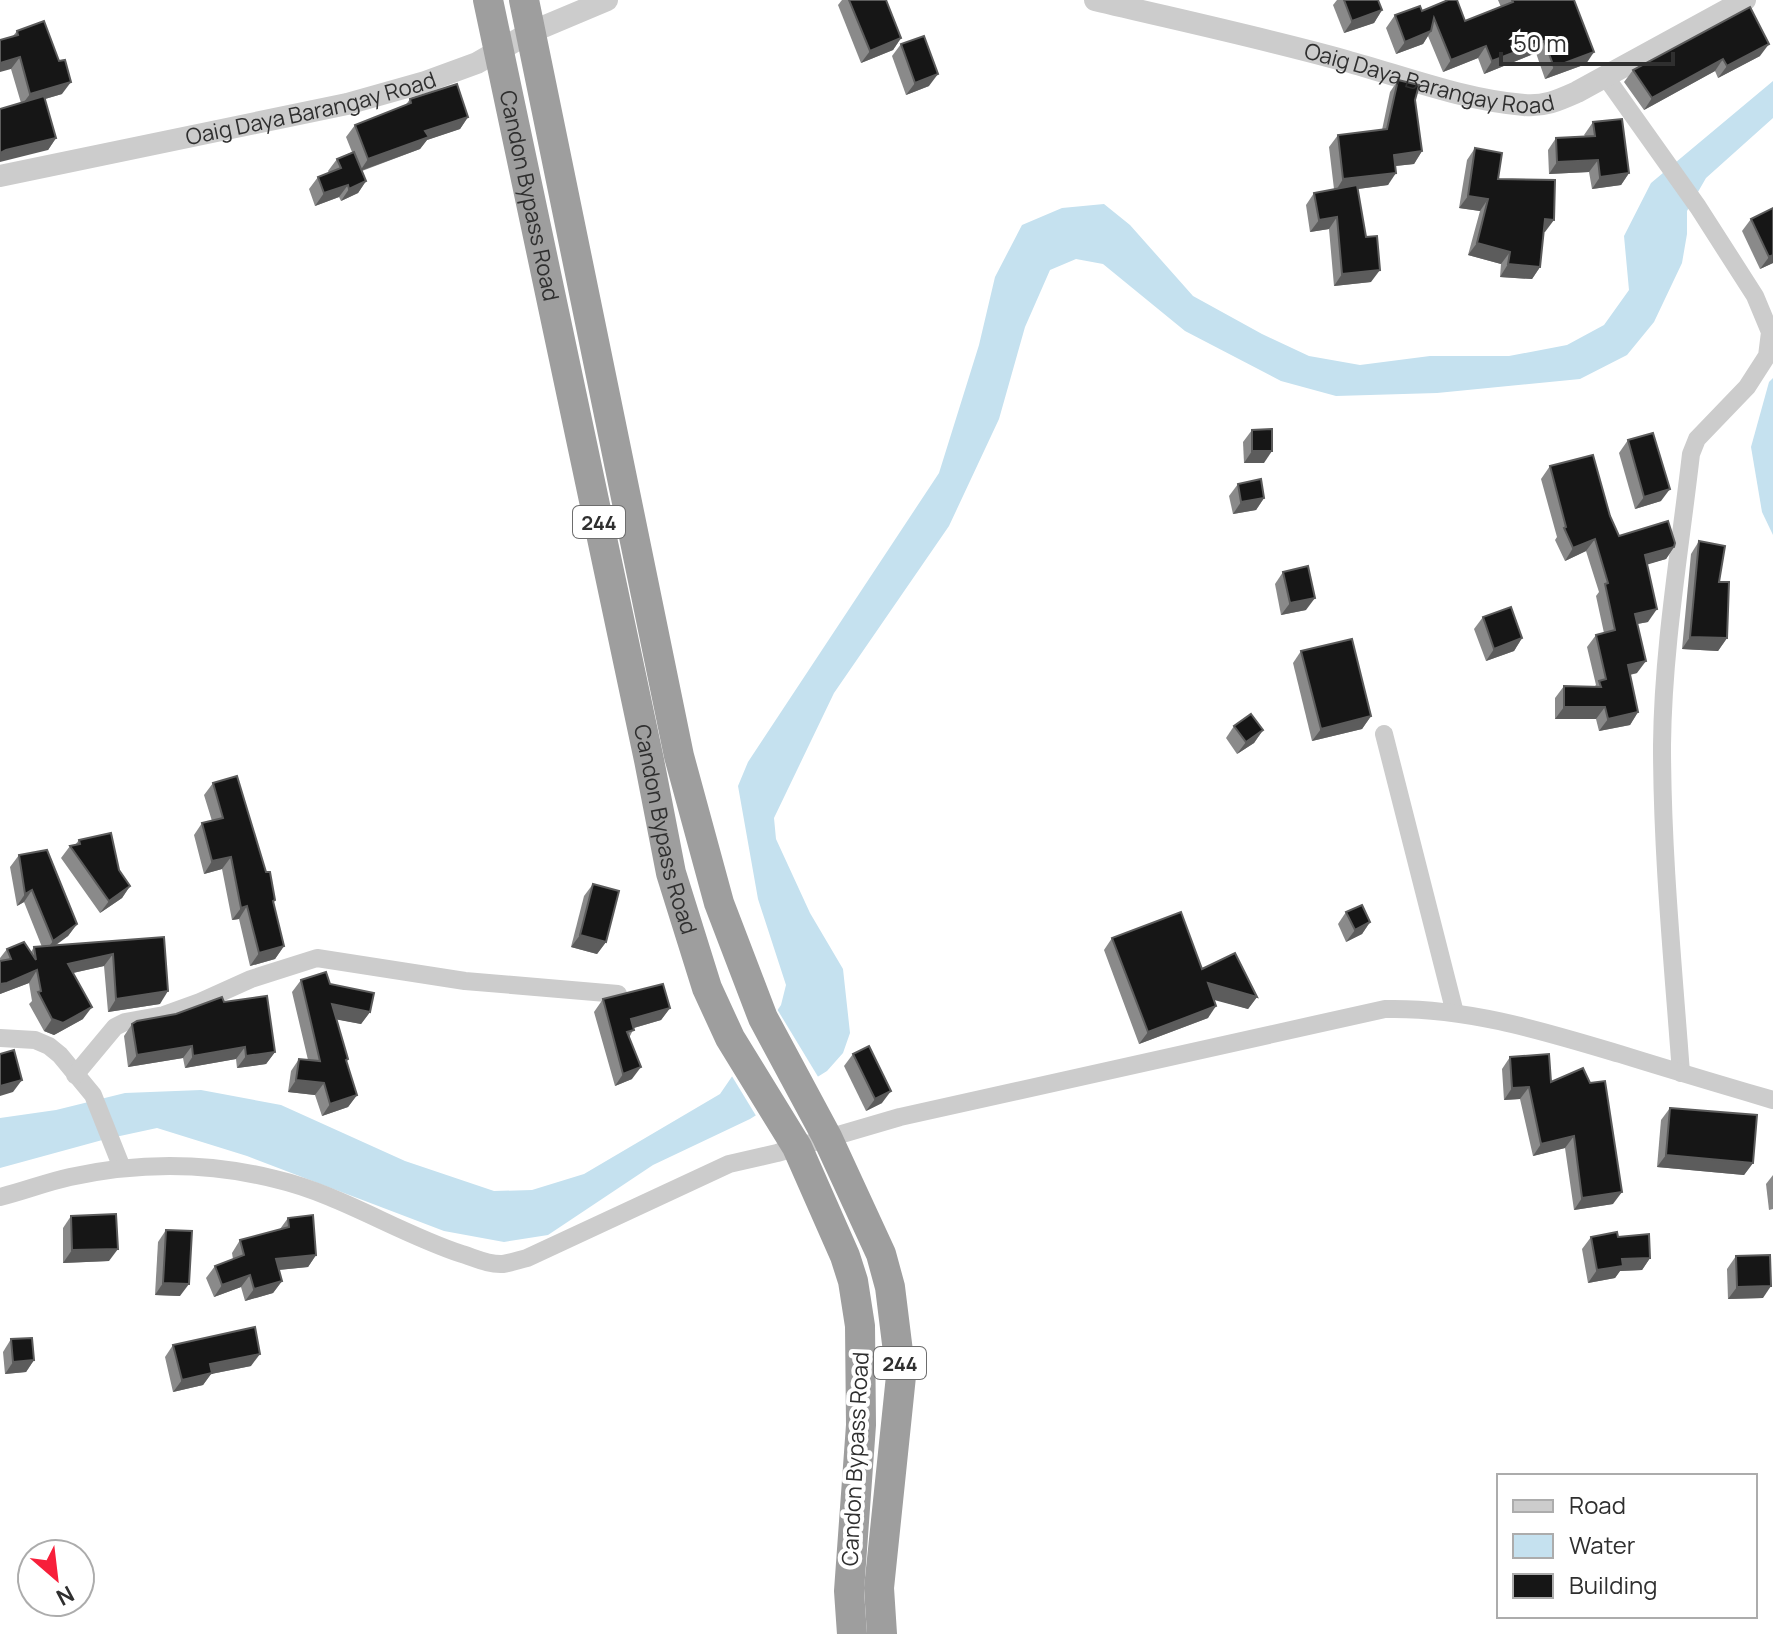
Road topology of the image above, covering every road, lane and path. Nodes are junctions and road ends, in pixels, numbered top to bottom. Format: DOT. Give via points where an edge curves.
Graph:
graph roads {
  1 [pos="488,0"];
  2 [pos="524,0"];
  3 [pos="607,0"];
  4 [pos="1095,0"];
  5 [pos="1745,0"];
  6 [pos="531,32"];
  7 [pos="498,50"];
  8 [pos="1605,76"];
  9 [pos="0,176"];
  10 [pos="1384,734"];
  11 [pos="618,994"];
  12 [pos="1455,1013"];
  13 [pos="0,1038"];
  14 [pos="1681,1073"];
  15 [pos="75,1075"];
  16 [pos="1773,1100"];
  17 [pos="790,1136"];
  18 [pos="827,1137"];
  19 [pos="122,1168"];
  20 [pos="0,1197"];
  21 [pos="852,1634"];
  22 [pos="882,1634"];
  1 -- 7 [label="highway, Candon Bypass Road / 244"];
  2 -- 6 [label="highway, Candon Bypass Road / 244"];
  3 -- 6 [label="street, Oaig Daya Barangay Road"];
  4 -- 8 [label="street, Oaig Daya Barangay Road" via="1524,105 1554,103"];
  5 -- 8 [label="street, Oaig Daya Barangay Road"];
  6 -- 7 [label="street, Oaig Daya Barangay Road"];
  6 -- 18 [label="highway, Candon Bypass Road / 244" via="679,756 719,903 763,1018"];
  7 -- 9 [label="street, Oaig Daya Barangay Road" via="455,73 347,104"];
  7 -- 17 [label="highway, Candon Bypass Road / 244" via="671,873 700,968 730,1038"];
  8 -- 14 [label="street" via="1698,207 1755,296 1770,332 1767,356 1747,387 1697,439 1691,454 1662,745"];
  10 -- 12 [label="street"];
  11 -- 15 [label="street" via="465,981 317,958 164,1015 125,1022"];
  12 -- 14 [label="street" via="1538,1029"];
  12 -- 18 [label="street" via="1407,1009 1359,1014"];
  13 -- 15 [label="street" via="49,1046"];
  14 -- 16 [label="street"];
  15 -- 19 [label="street" via="93,1095"];
  17 -- 18 [label="street"];
  17 -- 19 [label="street" via="527,1258 502,1264 433,1244 277,1179 213,1166"];
  17 -- 21 [label="highway, Candon Bypass Road / 244" via="845,1256 860,1326 861,1425 849,1591"];
  18 -- 22 [label="highway, Candon Bypass Road / 244" via="881,1254 895,1315 901,1376 879,1588"];
  19 -- 20 [label="street"];
}
